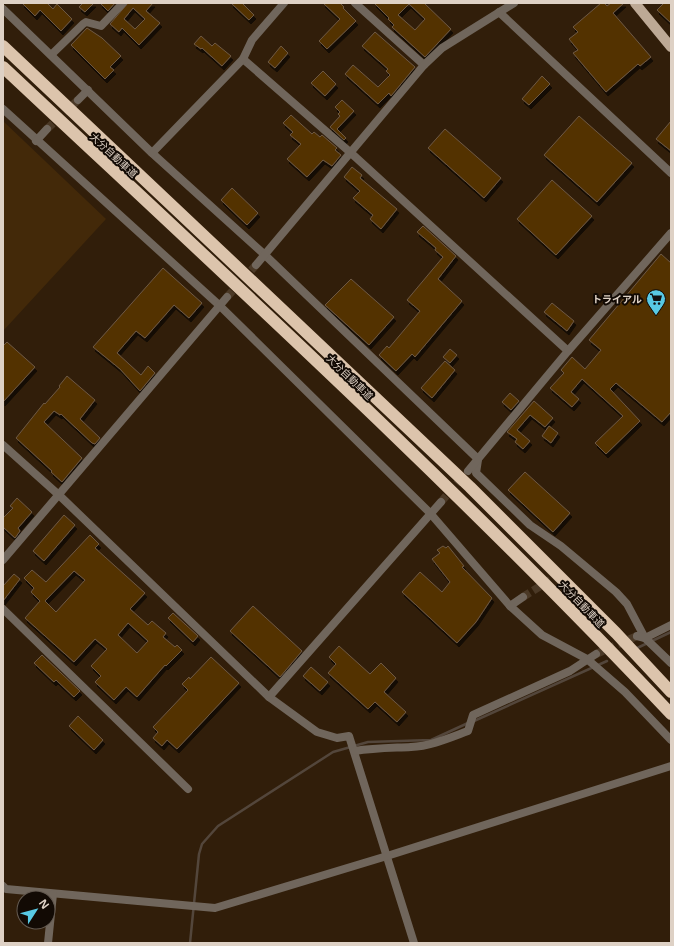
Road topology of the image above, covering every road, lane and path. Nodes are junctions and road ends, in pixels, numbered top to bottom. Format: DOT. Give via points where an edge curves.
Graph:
graph roads {
  1 [pos="123,3"];
  2 [pos="284,3"];
  3 [pos="355,3"];
  4 [pos="514,3"];
  5 [pos="635,3"];
  6 [pos="3,9"];
  7 [pos="499,12"];
  8 [pos="3,46"];
  9 [pos="671,46"];
  10 [pos="51,55"];
  11 [pos="243,59"];
  12 [pos="424,65"];
  13 [pos="3,67"];
  14 [pos="88,90"];
  15 [pos="78,100"];
  16 [pos="3,110"];
  17 [pos="47,129"];
  18 [pos="36,141"];
  19 [pos="152,153"];
  20 [pos="351,153"];
  21 [pos="671,173"];
  22 [pos="671,233"];
  23 [pos="265,255"];
  24 [pos="256,265"];
  25 [pos="226,297"];
  26 [pos="219,305"];
  27 [pos="568,351"];
  28 [pos="3,445"];
  29 [pos="478,459"];
  30 [pos="468,471"];
  31 [pos="60,496"];
  32 [pos="441,502"];
  33 [pos="430,513"];
  34 [pos="3,560"];
  35 [pos="523,597"];
  36 [pos="510,606"];
  37 [pos="3,609"];
  38 [pos="671,625"];
  39 [pos="645,640"];
  40 [pos="596,654"];
  41 [pos="593,664"];
  42 [pos="671,664"];
  43 [pos="671,692"];
  44 [pos="269,697"];
  45 [pos="671,714"];
  46 [pos="671,740"];
  47 [pos="353,746"];
  48 [pos="671,766"];
  49 [pos="188,789"];
  50 [pos="387,856"];
  51 [pos="3,886"];
  52 [pos="16,890"];
  53 [pos="56,894"];
  54 [pos="49,930"];
  55 [pos="48,943"];
  56 [pos="414,943"];
  1 -- 10 [label="street" via="101,26 86,22 83,24"];
  2 -- 11 [label="street" via="252,40"];
  3 -- 12 [label="street"];
  4 -- 7 [label="street"];
  5 -- 9 [label="main road"];
  6 -- 10 [label="street"];
  7 -- 12 [label="street" via="442,48"];
  7 -- 21 [label="street"];
  8 -- 43 [label="highway, 大分自動車道" via="470,487 616,633"];
  10 -- 14 [label="street"];
  11 -- 19 [label="street"];
  11 -- 20 [label="street"];
  12 -- 20 [label="street"];
  13 -- 45 [label="highway, 大分自動車道" via="465,504 542,579"];
  14 -- 15 [label="street"];
  14 -- 19 [label="street"];
  16 -- 18 [label="street"];
  17 -- 18 [label="street"];
  18 -- 26 [label="street"];
  19 -- 23 [label="street"];
  20 -- 23 [label="street"];
  20 -- 27 [label="street"];
  22 -- 27 [label="street"];
  23 -- 24 [label="street"];
  23 -- 29 [label="street"];
  25 -- 26 [label="street"];
  26 -- 31 [label="street"];
  26 -- 33 [label="street"];
  27 -- 29 [label="street"];
  28 -- 31 [label="street"];
  29 -- 30 [label="street"];
  29 -- 39 [label="street" via="476,473 530,525 561,546 616,592 627,604"];
  31 -- 34 [label="street"];
  31 -- 44 [label="street"];
  32 -- 33 [label="street"];
  33 -- 36 [label="street"];
  33 -- 44 [label="street"];
  35 -- 36 [label="street"];
  36 -- 41 [label="street" via="542,635"];
  37 -- 49 [label="street"];
  38 -- 39 [label="street"];
  39 -- 42 [label="street"];
  40 -- 41 [label="street"];
  41 -- 46 [label="street"];
  41 -- 47 [label="street" via="570,671 473,715 468,730 435,743 412,747"];
  44 -- 47 [label="street" via="317,732 337,738 349,736"];
  47 -- 50 [label="street"];
  48 -- 50 [label="street"];
  50 -- 53 [label="street" via="215,908"];
  50 -- 56 [label="street"];
  51 -- 52 [label="street"];
  54 -- 55 [label="street"];
}
